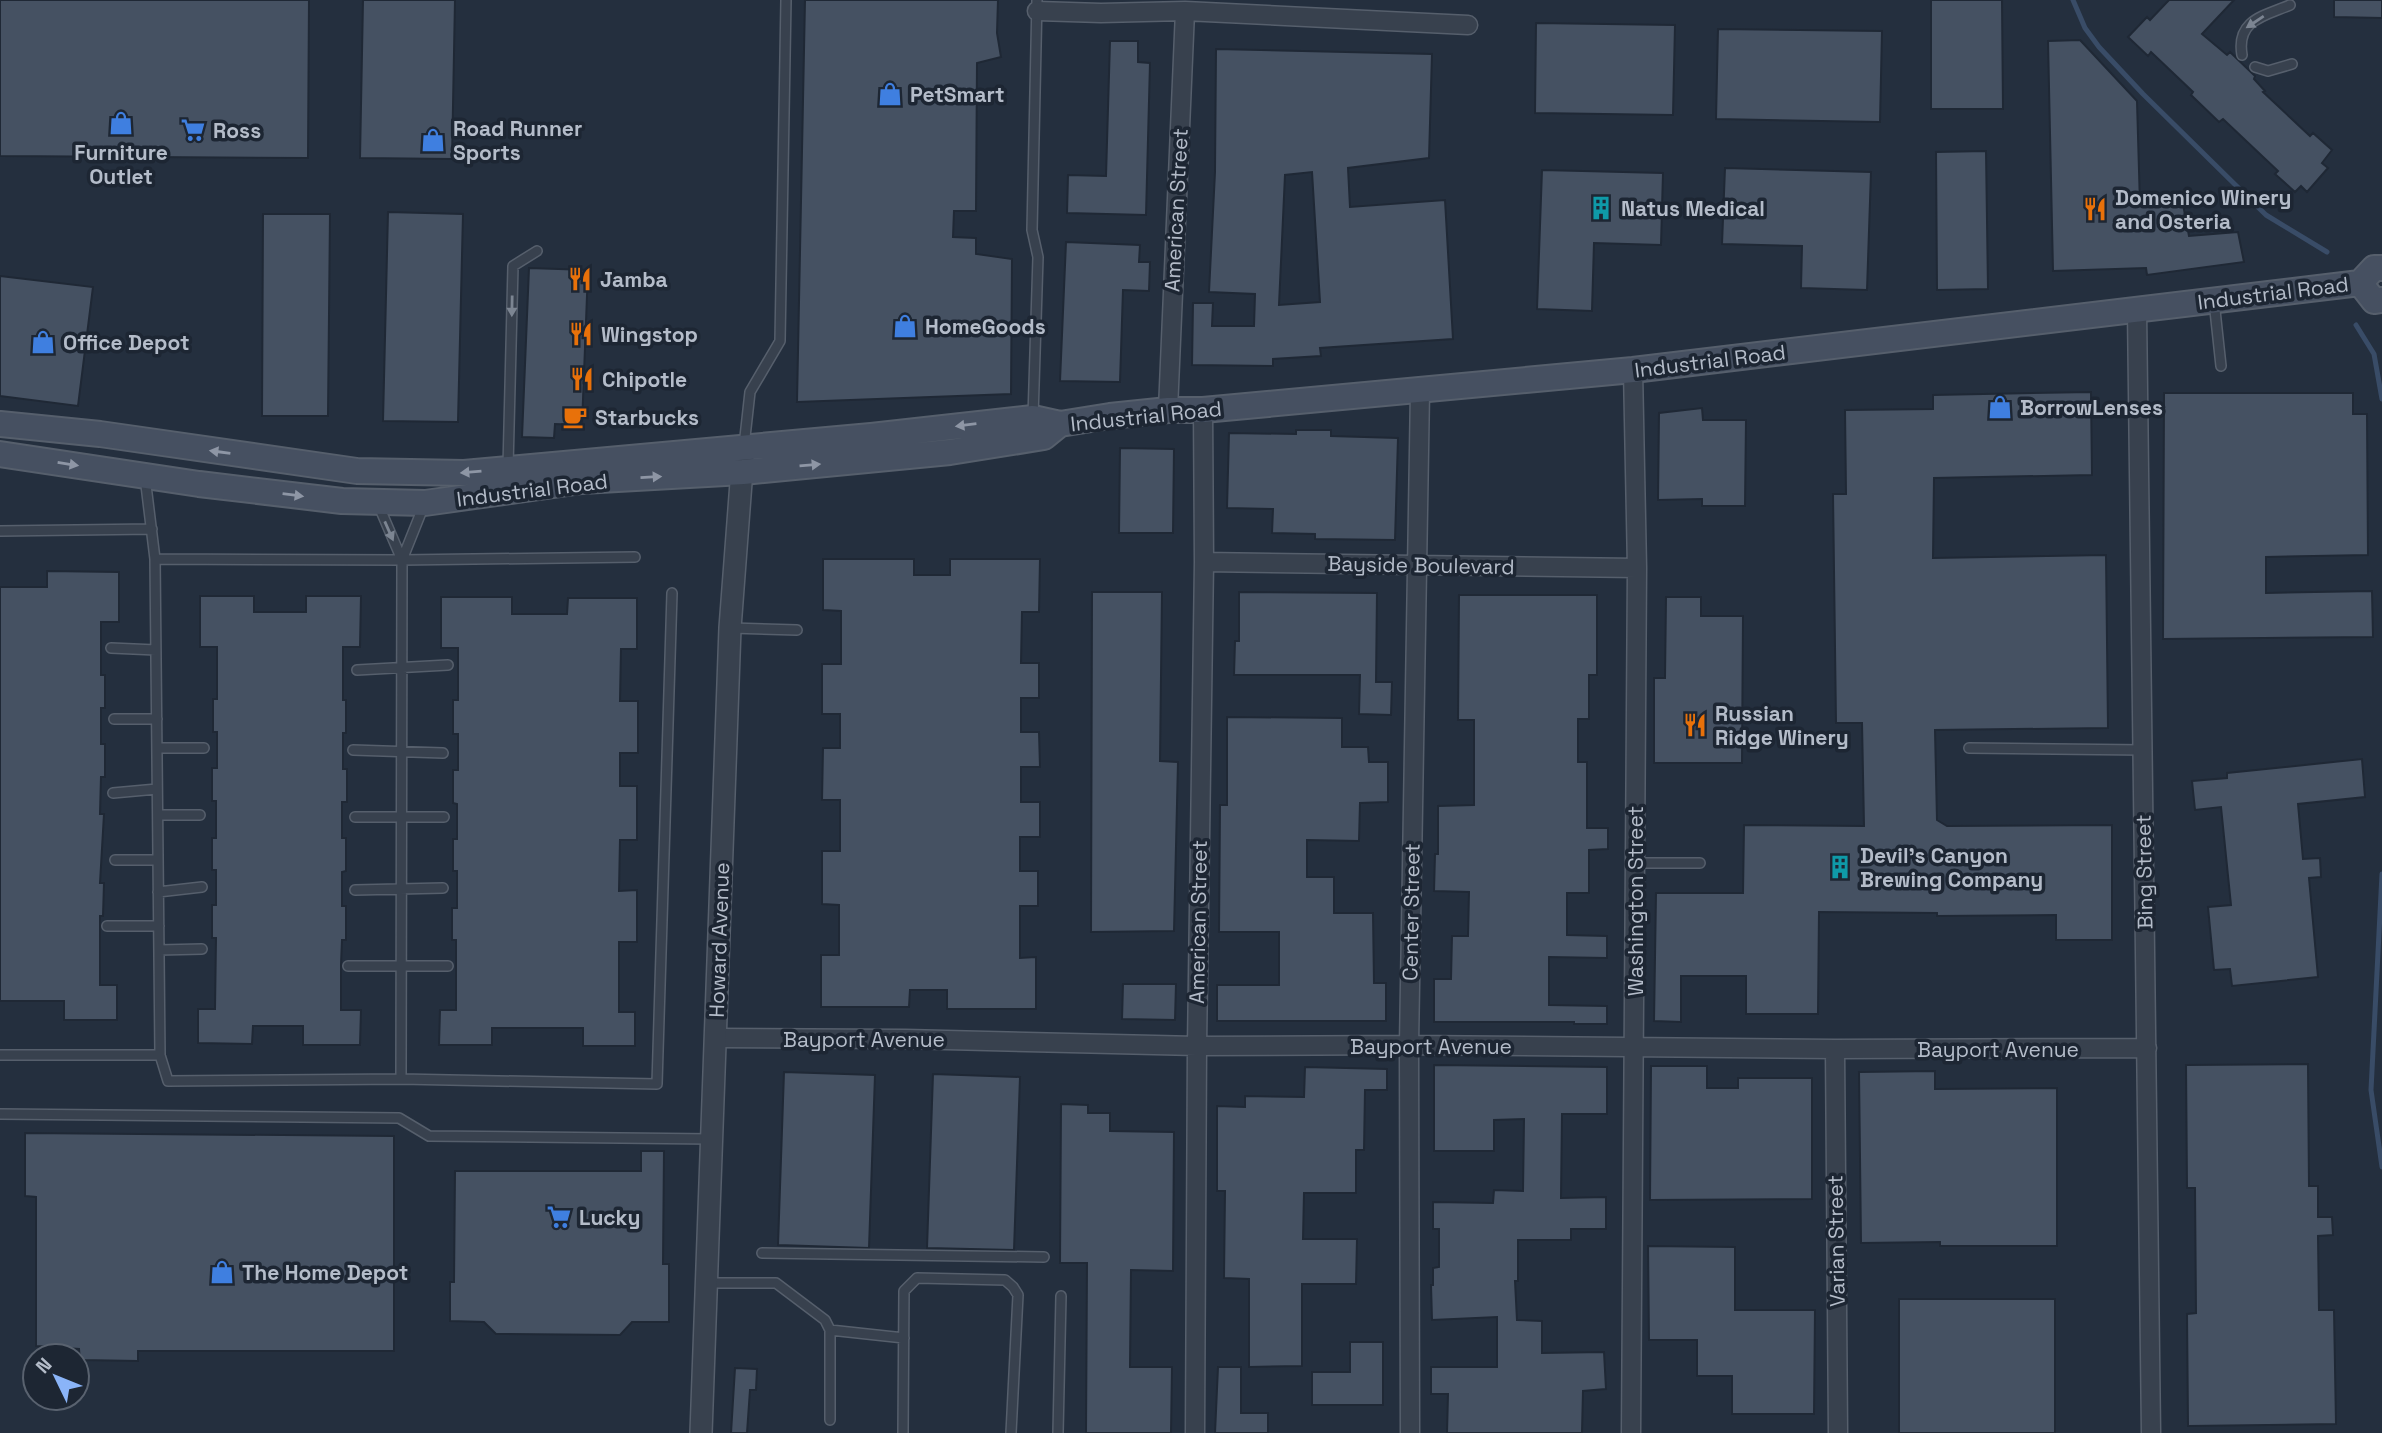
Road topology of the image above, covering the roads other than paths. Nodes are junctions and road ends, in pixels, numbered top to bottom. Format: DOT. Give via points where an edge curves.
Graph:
graph roads {
  1 [pos="786,0"];
  2 [pos="1037,5"];
  3 [pos="2290,5"];
  4 [pos="1185,11"];
  5 [pos="1468,25"];
  6 [pos="2242,55"];
  7 [pos="2292,64"];
  8 [pos="2255,67"];
  9 [pos="537,251"];
  10 [pos="2382,268"];
  11 [pos="2360,283"];
  12 [pos="2214,300"];
  13 [pos="2382,300"];
  14 [pos="2137,310"];
  15 [pos="2221,366"];
  16 [pos="1633,370"];
  17 [pos="1420,391"];
  18 [pos="1168,410"];
  19 [pos="1203,410"];
  20 [pos="1033,418"];
  21 [pos="0,424"];
  22 [pos="1060,425"];
  23 [pos="0,454"];
  24 [pos="743,460"];
  25 [pos="508,468"];
  26 [pos="145,475"];
  27 [pos="377,502"];
  28 [pos="425,503"];
  29 [pos="152,529"];
  30 [pos="0,531"];
  31 [pos="635,558"];
  32 [pos="155,559"];
  33 [pos="402,560"];
  34 [pos="1204,562"];
  35 [pos="1416,564"];
  36 [pos="1637,568"];
  37 [pos="672,593"];
  38 [pos="730,628"];
  39 [pos="797,630"];
  40 [pos="111,649"];
  41 [pos="156,650"];
  42 [pos="448,666"];
  43 [pos="402,668"];
  44 [pos="357,670"];
  45 [pos="114,719"];
  46 [pos="157,719"];
  47 [pos="157,748"];
  48 [pos="204,748"];
  49 [pos="1969,748"];
  50 [pos="353,750"];
  51 [pos="2143,751"];
  52 [pos="402,752"];
  53 [pos="443,753"];
  54 [pos="157,789"];
  55 [pos="113,793"];
  56 [pos="158,815"];
  57 [pos="200,815"];
  58 [pos="402,816"];
  59 [pos="355,817"];
  60 [pos="444,817"];
  61 [pos="115,860"];
  62 [pos="158,860"];
  63 [pos="1635,863"];
  64 [pos="1700,863"];
  65 [pos="202,887"];
  66 [pos="401,888"];
  67 [pos="443,888"];
  68 [pos="355,890"];
  69 [pos="158,892"];
  70 [pos="107,926"];
  71 [pos="159,926"];
  72 [pos="202,949"];
  73 [pos="159,950"];
  74 [pos="348,966"];
  75 [pos="448,966"];
  76 [pos="401,967"];
  77 [pos="716,1038"];
  78 [pos="1409,1045"];
  79 [pos="1196,1046"];
  80 [pos="1634,1048"];
  81 [pos="2147,1048"];
  82 [pos="1835,1049"];
  83 [pos="0,1055"];
  84 [pos="160,1055"];
  85 [pos="401,1079"];
  86 [pos="0,1114"];
  87 [pos="711,1139"];
  88 [pos="762,1253"];
  89 [pos="1044,1257"];
  90 [pos="705,1283"];
  91 [pos="1061,1296"];
  92 [pos="830,1330"];
  93 [pos="904,1338"];
  94 [pos="830,1420"];
  95 [pos="701,1433"];
  96 [pos="903,1433"];
  97 [pos="1011,1433"];
  98 [pos="1058,1433"];
  99 [pos="1195,1433"];
  100 [pos="1410,1433"];
  101 [pos="1631,1433"];
  102 [pos="1838,1433"];
  103 [pos="2151,1433"];
  1 -- 24 [label="lane" via="780,341 750,392"];
  2 -- 4 [label="street" via="1101,13"];
  2 -- 20 [label="lane"];
  3 -- 6 [label="lane, one-way" via="2246,27 2239,42"];
  4 -- 5 [label="street"];
  4 -- 18 [label="street, American Street"];
  7 -- 8 [label="lane" via="2268,71"];
  9 -- 25 [label="lane, one-way" via="513,266"];
  10 -- 11 [label="main road, Industrial Road" via="2374,268"];
  11 -- 12 [label="main road, Industrial Road"];
  11 -- 13 [label="main road, Industrial Road" via="2374,301"];
  12 -- 14 [label="main road, Industrial Road"];
  12 -- 15 [label="lane"];
  14 -- 16 [label="main road, Industrial Road"];
  14 -- 51 [label="street, Bing Street"];
  16 -- 17 [label="main road, Industrial Road"];
  16 -- 36 [label="street, Washington Street"];
  17 -- 19 [label="main road, Industrial Road"];
  17 -- 35 [label="street, Center Street"];
  18 -- 19 [label="main road, Industrial Road"];
  18 -- 22 [label="main road, Industrial Road"];
  19 -- 34 [label="street, American Street"];
  20 -- 22 [label="main road, Industrial Road"];
  20 -- 24 [label="main road, Industrial Road, one-way" via="871,436"];
  25 -- 21 [label="main road, Industrial Road, one-way" via="464,473 357,471"];
  24 -- 22 [label="main road, Industrial Road, one-way" via="950,452 1044,437"];
  23 -- 26 [label="main road, Industrial Road, one-way"];
  24 -- 25 [label="main road, Industrial Road"];
  28 -- 24 [label="main road, Industrial Road, one-way"];
  24 -- 38 [label="street, Howard Avenue"];
  26 -- 27 [label="main road, Industrial Road, one-way"];
  26 -- 29 [label="lane"];
  27 -- 28 [label="main road, Industrial Road"];
  27 -- 33 [label="lane, one-way"];
  28 -- 33 [label="lane"];
  29 -- 30 [label="lane"];
  29 -- 32 [label="lane"];
  31 -- 33 [label="lane"];
  32 -- 33 [label="lane"];
  32 -- 41 [label="lane"];
  33 -- 43 [label="lane"];
  34 -- 35 [label="street, Bayside Boulevard"];
  34 -- 79 [label="street, American Street"];
  35 -- 36 [label="street, Bayside Boulevard"];
  35 -- 78 [label="street, Center Street"];
  36 -- 63 [label="street, Washington Street"];
  37 -- 85 [label="lane" via="657,1084"];
  38 -- 39 [label="lane"];
  38 -- 77 [label="street, Howard Avenue"];
  40 -- 41 [label="lane"];
  41 -- 46 [label="lane"];
  42 -- 43 [label="lane"];
  43 -- 44 [label="lane"];
  43 -- 52 [label="lane"];
  45 -- 46 [label="lane"];
  46 -- 47 [label="lane"];
  47 -- 48 [label="lane"];
  47 -- 54 [label="lane"];
  49 -- 51 [label="lane"];
  50 -- 52 [label="lane"];
  51 -- 81 [label="street, Bing Street"];
  52 -- 53 [label="lane"];
  52 -- 58 [label="lane"];
  54 -- 55 [label="lane"];
  54 -- 56 [label="lane"];
  56 -- 57 [label="lane"];
  56 -- 62 [label="lane"];
  58 -- 59 [label="lane"];
  58 -- 60 [label="lane"];
  58 -- 66 [label="lane"];
  61 -- 62 [label="lane"];
  62 -- 69 [label="lane"];
  63 -- 64 [label="lane"];
  63 -- 80 [label="street, Washington Street"];
  65 -- 69 [label="lane"];
  66 -- 67 [label="lane"];
  66 -- 68 [label="lane"];
  66 -- 76 [label="lane"];
  69 -- 71 [label="lane"];
  70 -- 71 [label="lane"];
  71 -- 73 [label="lane"];
  72 -- 73 [label="lane"];
  73 -- 84 [label="lane"];
  74 -- 76 [label="lane"];
  75 -- 76 [label="lane"];
  76 -- 85 [label="lane"];
  77 -- 79 [label="street, Bayport Avenue"];
  77 -- 87 [label="street, Howard Avenue"];
  78 -- 79 [label="street, Bayport Avenue"];
  78 -- 80 [label="street, Bayport Avenue"];
  78 -- 100 [label="street, Center Street"];
  79 -- 99 [label="street, American Street"];
  80 -- 82 [label="street, Bayport Avenue"];
  80 -- 101 [label="street, Washington Street"];
  81 -- 82 [label="street, Bayport Avenue"];
  81 -- 103 [label="street, Bing Street"];
  82 -- 102 [label="street, Varian Street"];
  83 -- 84 [label="lane"];
  84 -- 85 [label="lane" via="168,1081"];
  86 -- 87 [label="lane" via="399,1118 429,1136"];
  87 -- 90 [label="street, Howard Avenue"];
  88 -- 89 [label="lane"];
  90 -- 92 [label="lane" via="776,1283 825,1320"];
  90 -- 95 [label="street, Howard Avenue"];
  91 -- 98 [label="lane"];
  92 -- 93 [label="lane"];
  92 -- 94 [label="lane"];
  93 -- 96 [label="lane"];
  93 -- 97 [label="lane" via="904,1291 917,1278 1005,1280 1013,1287 1018,1296"];
}
